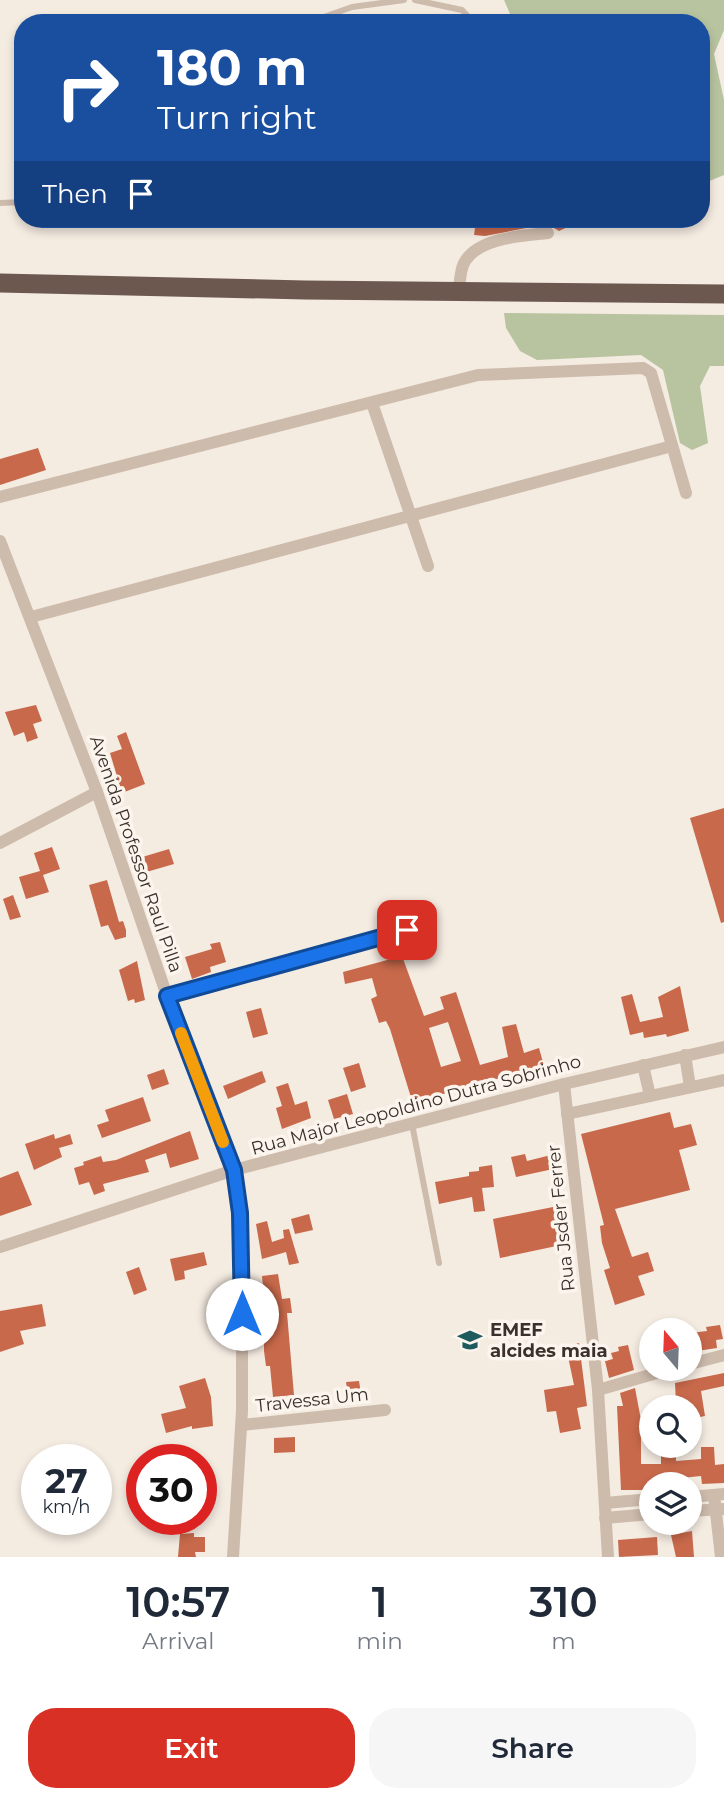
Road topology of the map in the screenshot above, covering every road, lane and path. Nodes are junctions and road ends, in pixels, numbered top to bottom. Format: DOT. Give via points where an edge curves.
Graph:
graph roads {
  1 [pos="404,0"];
  2 [pos="415,0"];
  3 [pos="332,14"];
  4 [pos="466,14"];
  5 [pos="548,233"];
  6 [pos="0,283"];
  7 [pos="459,290"];
  8 [pos="724,294"];
  9 [pos="372,403"];
  10 [pos="672,446"];
  11 [pos="686,493"];
  12 [pos="0,497"];
  13 [pos="413,517"];
  14 [pos="0,541"];
  15 [pos="428,566"];
  16 [pos="31,617"];
  17 [pos="97,792"];
  18 [pos="0,843"];
  19 [pos="407,930"];
  20 [pos="167,996"];
  21 [pos="724,1046"];
  22 [pos="685,1055"];
  23 [pos="643,1065"];
  24 [pos="724,1080"];
  25 [pos="564,1084"];
  26 [pos="690,1087"];
  27 [pos="650,1096"];
  28 [pos="567,1114"];
  29 [pos="412,1124"];
  30 [pos="234,1170"];
  31 [pos="0,1247"];
  32 [pos="439,1263"];
  33 [pos="724,1354"];
  34 [pos="702,1360"];
  35 [pos="639,1378"];
  36 [pos="598,1390"];
  37 [pos="385,1410"];
  38 [pos="242,1425"];
  39 [pos="719,1494"];
  40 [pos="639,1500"];
  41 [pos="605,1503"];
  42 [pos="720,1509"];
  43 [pos="702,1510"];
  44 [pos="639,1515"];
  45 [pos="606,1518"];
  46 [pos="233,1557"];
  47 [pos="608,1557"];
  48 [pos="721,1557"];
  1 -- 3 [label="lane"];
  2 -- 4 [label="lane"];
  5 -- 7 [label="street" via="500,241 468,256"];
  6 -- 7 [label="highway"];
  7 -- 8 [label="highway"];
  9 -- 10 [label="street" via="478,374 642,368 651,373"];
  9 -- 12 [label="street"];
  9 -- 13 [label="street"];
  10 -- 11 [label="street"];
  10 -- 13 [label="street"];
  13 -- 15 [label="street"];
  13 -- 16 [label="street"];
  14 -- 16 [label="street, Avenida Professor Raul Pilla"];
  16 -- 17 [label="street, Avenida Professor Raul Pilla"];
  17 -- 18 [label="street"];
  17 -- 20 [label="street, Avenida Professor Raul Pilla"];
  19 -- 20 [label="street"];
  20 -- 30 [label="street, Avenida Professor Raul Pilla"];
  21 -- 22 [label="street, Rua Major Leopoldino Dutra Sobrinho"];
  22 -- 23 [label="street, Rua Major Leopoldino Dutra Sobrinho"];
  22 -- 26 [label="street"];
  23 -- 25 [label="street, Rua Major Leopoldino Dutra Sobrinho"];
  23 -- 27 [label="street"];
  24 -- 26 [label="street"];
  25 -- 28 [label="street, Rua Jsder Ferrer"];
  25 -- 29 [label="street, Rua Major Leopoldino Dutra Sobrinho"];
  26 -- 27 [label="street"];
  27 -- 28 [label="street"];
  28 -- 36 [label="street, Rua Jsder Ferrer"];
  29 -- 30 [label="street, Rua Major Leopoldino Dutra Sobrinho"];
  29 -- 32 [label="lane"];
  30 -- 31 [label="street, Rua Major Leopoldino Dutra Sobrinho"];
  30 -- 38 [label="street, Avenida Professor Raul Pilla" via="242,1242"];
  33 -- 34 [label="street"];
  35 -- 36 [label="street"];
  36 -- 41 [label="street, Rua Jsder Ferrer"];
  37 -- 38 [label="street, Travessa Um"];
  38 -- 46 [label="street, Avenida Professor Raul Pilla"];
  39 -- 42 [label="street"];
  40 -- 41 [label="street"];
  41 -- 45 [label="street, Rua Jsder Ferrer"];
  42 -- 43 [label="street"];
  42 -- 48 [label="street"];
  44 -- 45 [label="street"];
  45 -- 47 [label="street, Rua Jsder Ferrer"];
}
